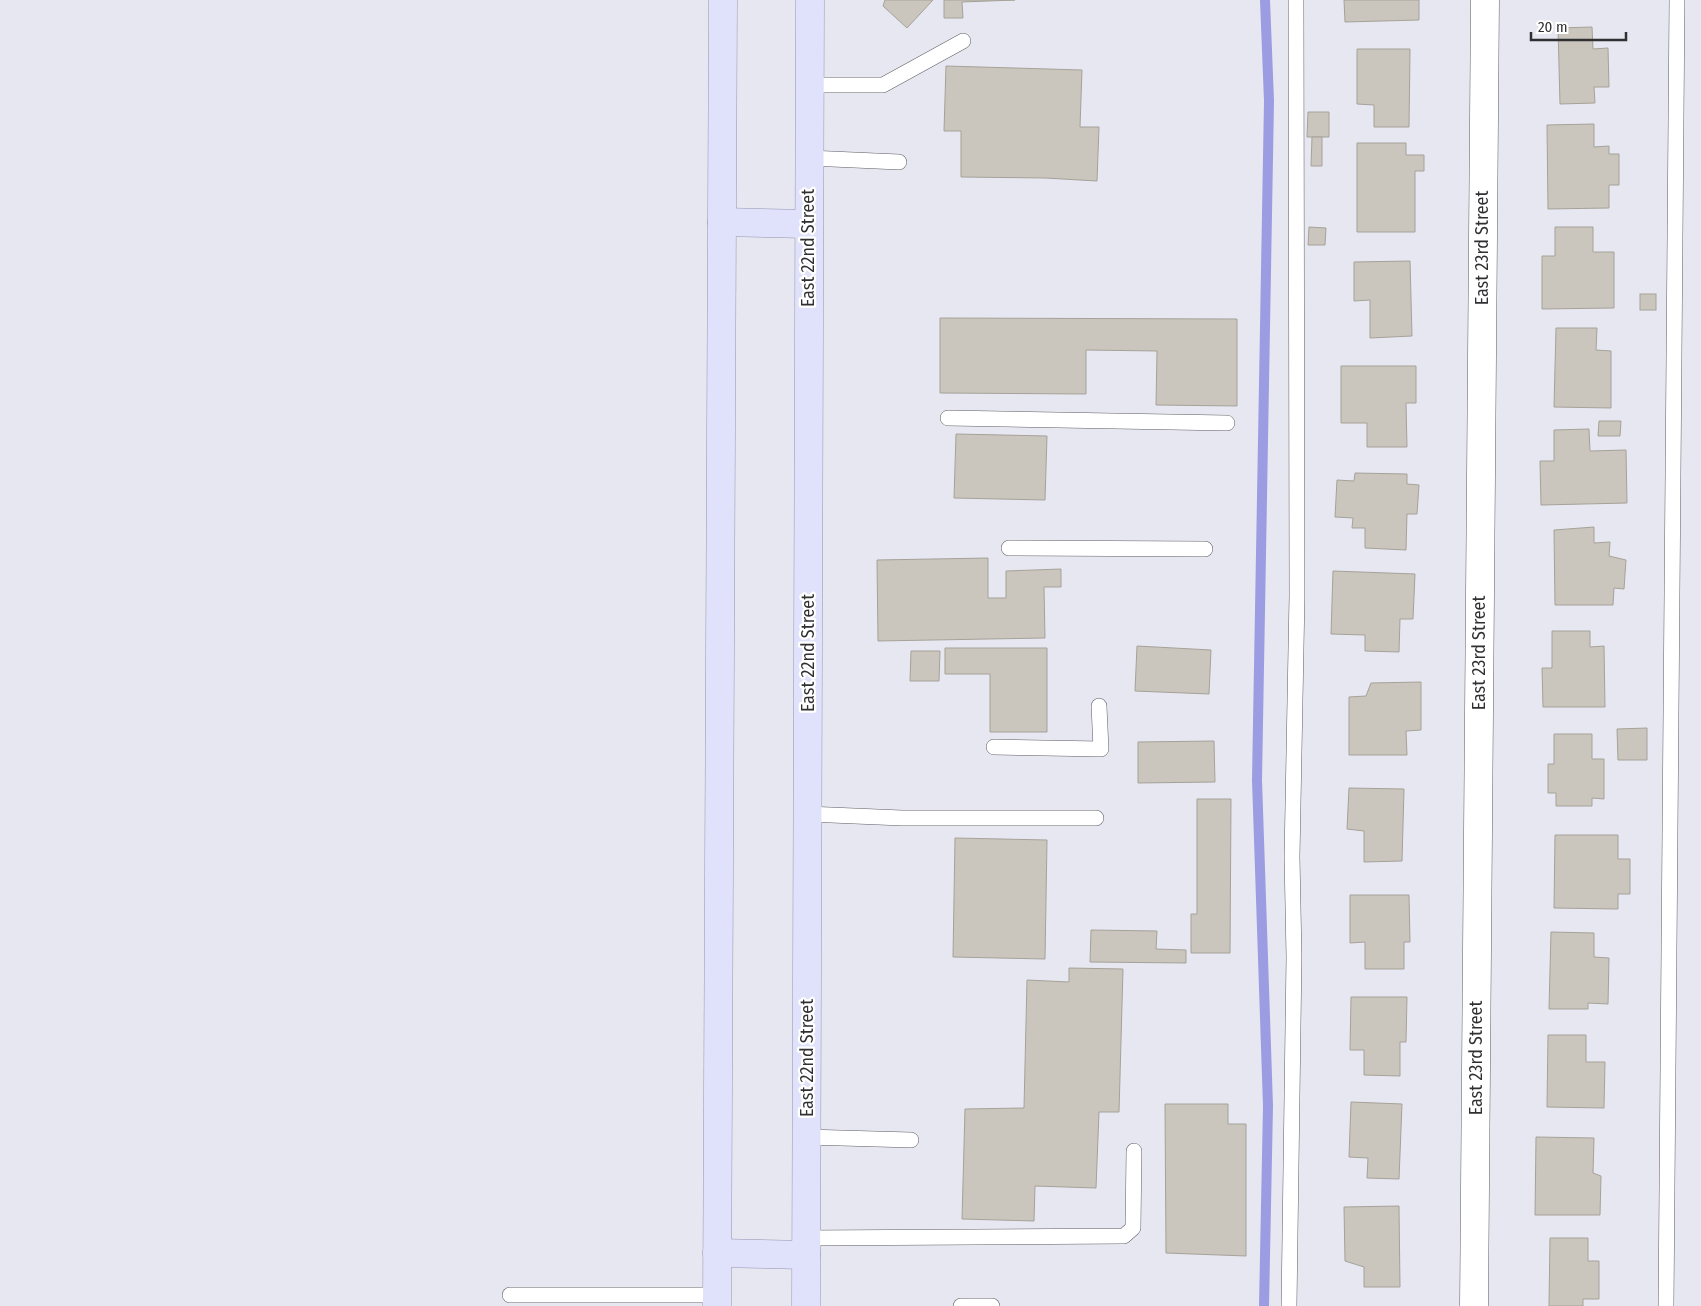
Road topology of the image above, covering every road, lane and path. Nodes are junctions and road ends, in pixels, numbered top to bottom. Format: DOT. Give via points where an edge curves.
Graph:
graph roads {
  1 [pos="723,0"];
  2 [pos="810,0"];
  3 [pos="1296,0"];
  4 [pos="1485,0"];
  5 [pos="1677,0"];
  6 [pos="963,41"];
  7 [pos="810,85"];
  8 [pos="809,158"];
  9 [pos="899,162"];
  10 [pos="722,222"];
  11 [pos="808,224"];
  12 [pos="948,418"];
  13 [pos="1227,423"];
  14 [pos="1009,548"];
  15 [pos="1205,549"];
  16 [pos="1099,706"];
  17 [pos="994,746"];
  18 [pos="807,814"];
  19 [pos="1096,818"];
  20 [pos="806,1138"];
  21 [pos="911,1140"];
  22 [pos="1134,1151"];
  23 [pos="806,1247"];
  24 [pos="717,1254"];
  25 [pos="510,1295"];
  26 [pos="717,1300"];
  27 [pos="806,1306"];
  28 [pos="961,1306"];
  29 [pos="992,1306"];
  30 [pos="1289,1306"];
  31 [pos="1474,1306"];
  32 [pos="1666,1306"];
  1 -- 10 [label="main road"];
  2 -- 7 [label="main road, East 22nd Street"];
  3 -- 30 [label="lane" via="1297,596"];
  4 -- 31 [label="street, East 23rd Street"];
  5 -- 32 [label="lane"];
  6 -- 7 [label="lane" via="883,85"];
  7 -- 8 [label="main road, East 22nd Street"];
  8 -- 9 [label="lane"];
  8 -- 11 [label="main road, East 22nd Street"];
  10 -- 11 [label="main road"];
  10 -- 24 [label="main road"];
  11 -- 18 [label="main road, East 22nd Street"];
  12 -- 13 [label="lane"];
  14 -- 15 [label="lane"];
  16 -- 17 [label="lane" via="1101,749"];
  18 -- 19 [label="lane" via="902,818"];
  18 -- 20 [label="main road, East 22nd Street"];
  20 -- 21 [label="lane"];
  20 -- 23 [label="main road, East 22nd Street"];
  22 -- 23 [label="lane" via="1133,1228 1124,1236"];
  23 -- 24 [label="main road"];
  23 -- 27 [label="main road, East 22nd Street"];
  24 -- 26 [label="main road"];
  25 -- 26 [label="lane"];
  28 -- 29 [label="lane"];
}
